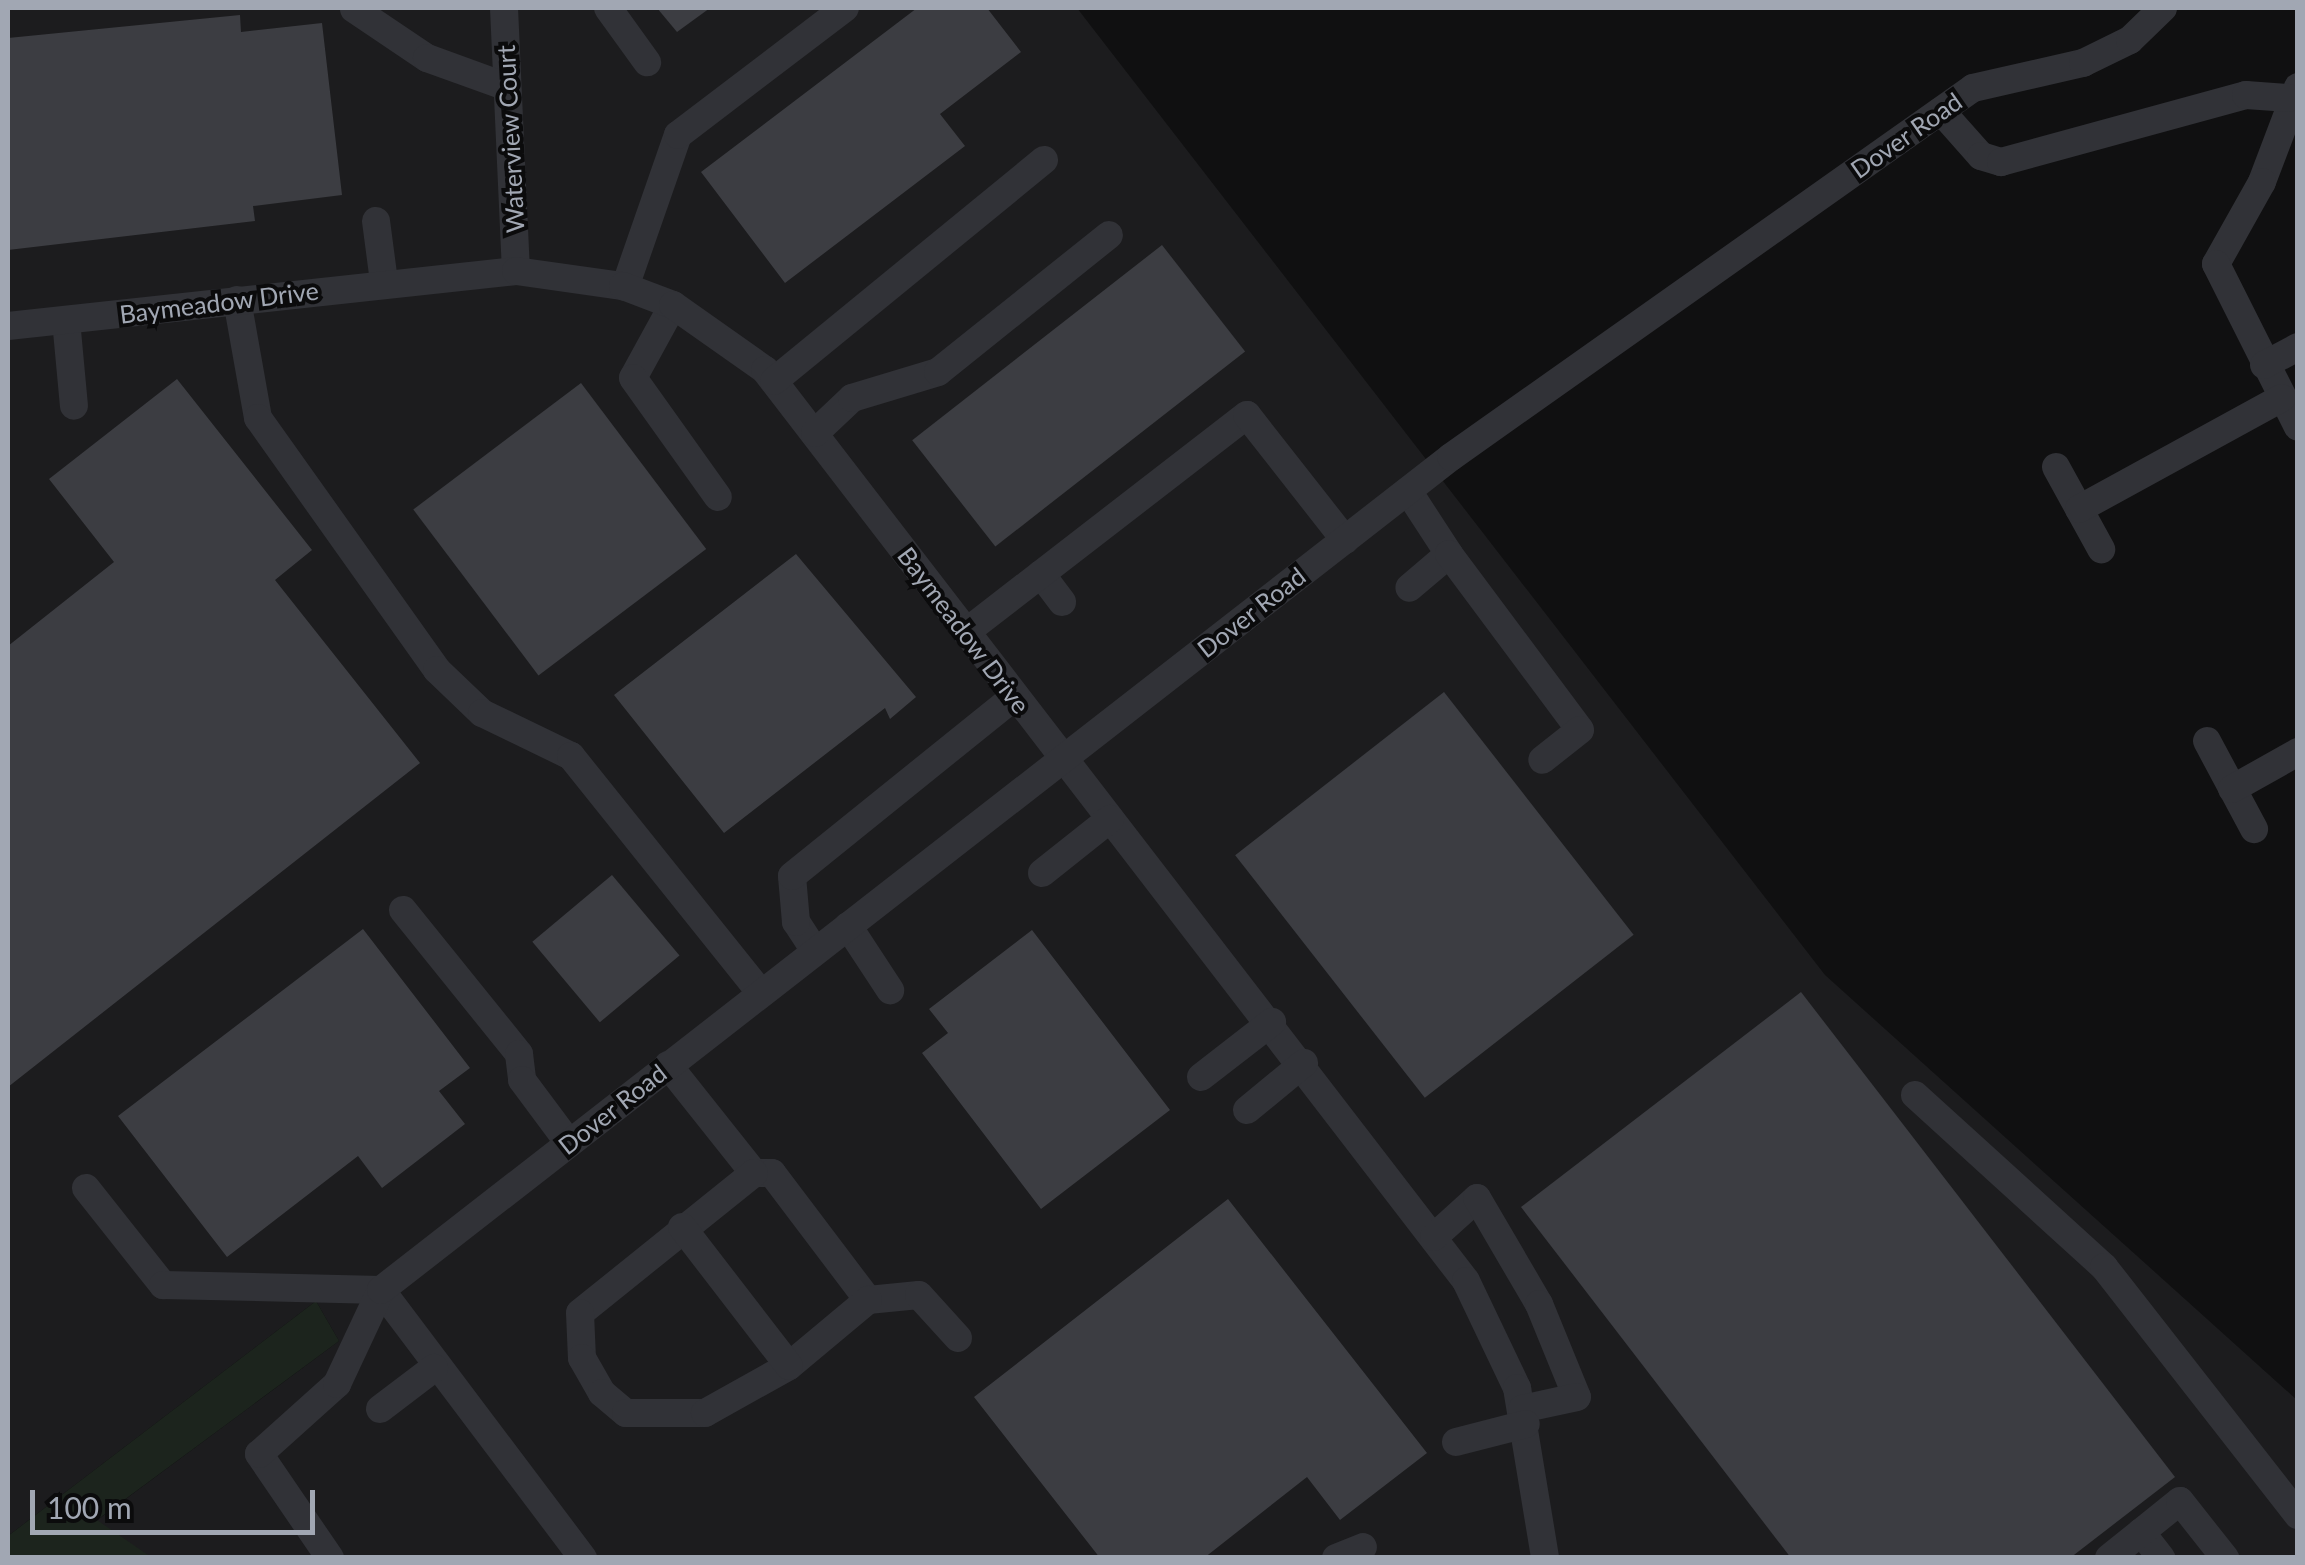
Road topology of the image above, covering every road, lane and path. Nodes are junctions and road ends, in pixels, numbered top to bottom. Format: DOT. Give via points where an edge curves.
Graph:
graph roads {
  1 [pos="504,8"];
  2 [pos="608,8"];
  3 [pos="846,8"];
  4 [pos="2163,8"];
  5 [pos="354,10"];
  6 [pos="648,62"];
  7 [pos="507,87"];
  8 [pos="2294,92"];
  9 [pos="1941,110"];
  10 [pos="1044,160"];
  11 [pos="376,221"];
  12 [pos="1109,235"];
  13 [pos="516,271"];
  14 [pos="384,282"];
  15 [pos="625,287"];
  16 [pos="237,300"];
  17 [pos="673,305"];
  18 [pos="66,320"];
  19 [pos="8,326"];
  20 [pos="2298,347"];
  21 [pos="2264,365"];
  22 [pos="774,381"];
  23 [pos="2282,398"];
  24 [pos="74,406"];
  25 [pos="2298,427"];
  26 [pos="815,433"];
  27 [pos="2056,467"];
  28 [pos="1408,491"];
  29 [pos="718,497"];
  30 [pos="2079,509"];
  31 [pos="1345,540"];
  32 [pos="2102,550"];
  33 [pos="1448,554"];
  34 [pos="1040,574"];
  35 [pos="1409,588"];
  36 [pos="1062,602"];
  37 [pos="966,632"];
  38 [pos="1015,696"];
  39 [pos="2206,741"];
  40 [pos="2298,752"];
  41 [pos="1062,758"];
  42 [pos="1542,760"];
  43 [pos="2232,788"];
  44 [pos="1110,818"];
  45 [pos="2254,829"];
  46 [pos="1042,873"];
  47 [pos="402,910"];
  48 [pos="848,926"];
  49 [pos="815,950"];
  50 [pos="890,990"];
  51 [pos="761,993"];
  52 [pos="1272,1022"];
  53 [pos="1304,1063"];
  54 [pos="668,1065"];
  55 [pos="1201,1077"];
  56 [pos="1915,1095"];
  57 [pos="1247,1110"];
  58 [pos="569,1143"];
  59 [pos="754,1172"];
  60 [pos="86,1188"];
  61 [pos="682,1227"];
  62 [pos="1434,1237"];
  63 [pos="381,1290"];
  64 [pos="868,1300"];
  65 [pos="958,1338"];
  66 [pos="789,1366"];
  67 [pos="434,1368"];
  68 [pos="380,1409"];
  69 [pos="1524,1416"];
  70 [pos="1456,1442"];
  71 [pos="2298,1515"];
  72 [pos="2141,1532"];
  73 [pos="1363,1547"];
  74 [pos="330,1558"];
  75 [pos="583,1558"];
  76 [pos="1336,1558"];
  77 [pos="1545,1558"];
  78 [pos="2109,1558"];
  79 [pos="2162,1558"];
  80 [pos="2225,1558"];
  1 -- 7 [label="street, Waterview Court"];
  2 -- 6 [label="street"];
  3 -- 15 [label="street" via="678,136"];
  4 -- 9 [label="street, Dover Road" via="2130,40 2082,63 1973,88"];
  5 -- 7 [label="street" via="427,58"];
  7 -- 13 [label="street, Waterview Court"];
  8 -- 9 [label="street" via="2246,94 2000,162 1981,156"];
  8 -- 21 [label="street" via="2262,182 2216,264"];
  9 -- 28 [label="street, Dover Road"];
  10 -- 22 [label="street"];
  11 -- 14 [label="street"];
  12 -- 26 [label="street" via="938,372 852,398"];
  13 -- 14 [label="street, Baymeadow Drive"];
  13 -- 15 [label="street, Baymeadow Drive"];
  14 -- 16 [label="street, Baymeadow Drive"];
  15 -- 17 [label="street, Baymeadow Drive"];
  16 -- 18 [label="street, Baymeadow Drive"];
  16 -- 51 [label="street" via="258,418 438,670 482,712 571,756"];
  17 -- 22 [label="street, Baymeadow Drive"];
  17 -- 29 [label="street" via="633,378"];
  18 -- 19 [label="street, Baymeadow Drive"];
  18 -- 24 [label="street"];
  20 -- 21 [label="street"];
  21 -- 23 [label="street"];
  22 -- 26 [label="street, Baymeadow Drive"];
  23 -- 25 [label="street"];
  23 -- 30 [label="street"];
  26 -- 37 [label="street, Baymeadow Drive"];
  27 -- 30 [label="street"];
  28 -- 31 [label="street, Dover Road"];
  28 -- 33 [label="street"];
  30 -- 32 [label="street"];
  31 -- 34 [label="street" via="1247,415"];
  31 -- 41 [label="street, Dover Road"];
  33 -- 35 [label="street"];
  33 -- 42 [label="street" via="1580,730"];
  34 -- 36 [label="street"];
  34 -- 37 [label="street"];
  37 -- 38 [label="street, Baymeadow Drive"];
  38 -- 41 [label="street, Baymeadow Drive"];
  38 -- 49 [label="street" via="792,876 796,922"];
  39 -- 43 [label="street"];
  40 -- 43 [label="street"];
  41 -- 44 [label="street, Baymeadow Drive"];
  41 -- 48 [label="street, Dover Road"];
  43 -- 45 [label="street"];
  44 -- 46 [label="street"];
  44 -- 52 [label="street, Baymeadow Drive"];
  47 -- 58 [label="street" via="519,1054 522,1080"];
  48 -- 49 [label="street, Dover Road"];
  48 -- 50 [label="street"];
  49 -- 51 [label="street, Dover Road"];
  51 -- 54 [label="street, Dover Road"];
  52 -- 53 [label="street, Baymeadow Drive"];
  52 -- 55 [label="street"];
  53 -- 57 [label="street"];
  53 -- 62 [label="street, Baymeadow Drive"];
  54 -- 58 [label="street, Dover Road"];
  54 -- 59 [label="street"];
  56 -- 71 [label="street" via="2104,1267"];
  58 -- 63 [label="street, Dover Road"];
  59 -- 61 [label="street"];
  59 -- 64 [label="street" via="772,1173"];
  60 -- 63 [label="street" via="162,1285"];
  61 -- 66 [label="street"];
  61 -- 66 [label="street" via="580,1313 582,1358 602,1394 626,1413 690,1415"];
  62 -- 69 [label="street, Baymeadow Drive" via="1466,1281"];
  62 -- 69 [label="street" via="1477,1198 1532,1290 1577,1396"];
  63 -- 67 [label="street"];
  63 -- 74 [label="street" via="337,1384 259,1454"];
  64 -- 65 [label="street" via="920,1295"];
  64 -- 66 [label="street"];
  67 -- 68 [label="street"];
  67 -- 75 [label="street"];
  69 -- 70 [label="street"];
  69 -- 77 [label="street, Baymeadow Drive"];
  72 -- 78 [label="street"];
  72 -- 79 [label="street"];
  72 -- 80 [label="street" via="2180,1501"];
  73 -- 76 [label="street"];
}
